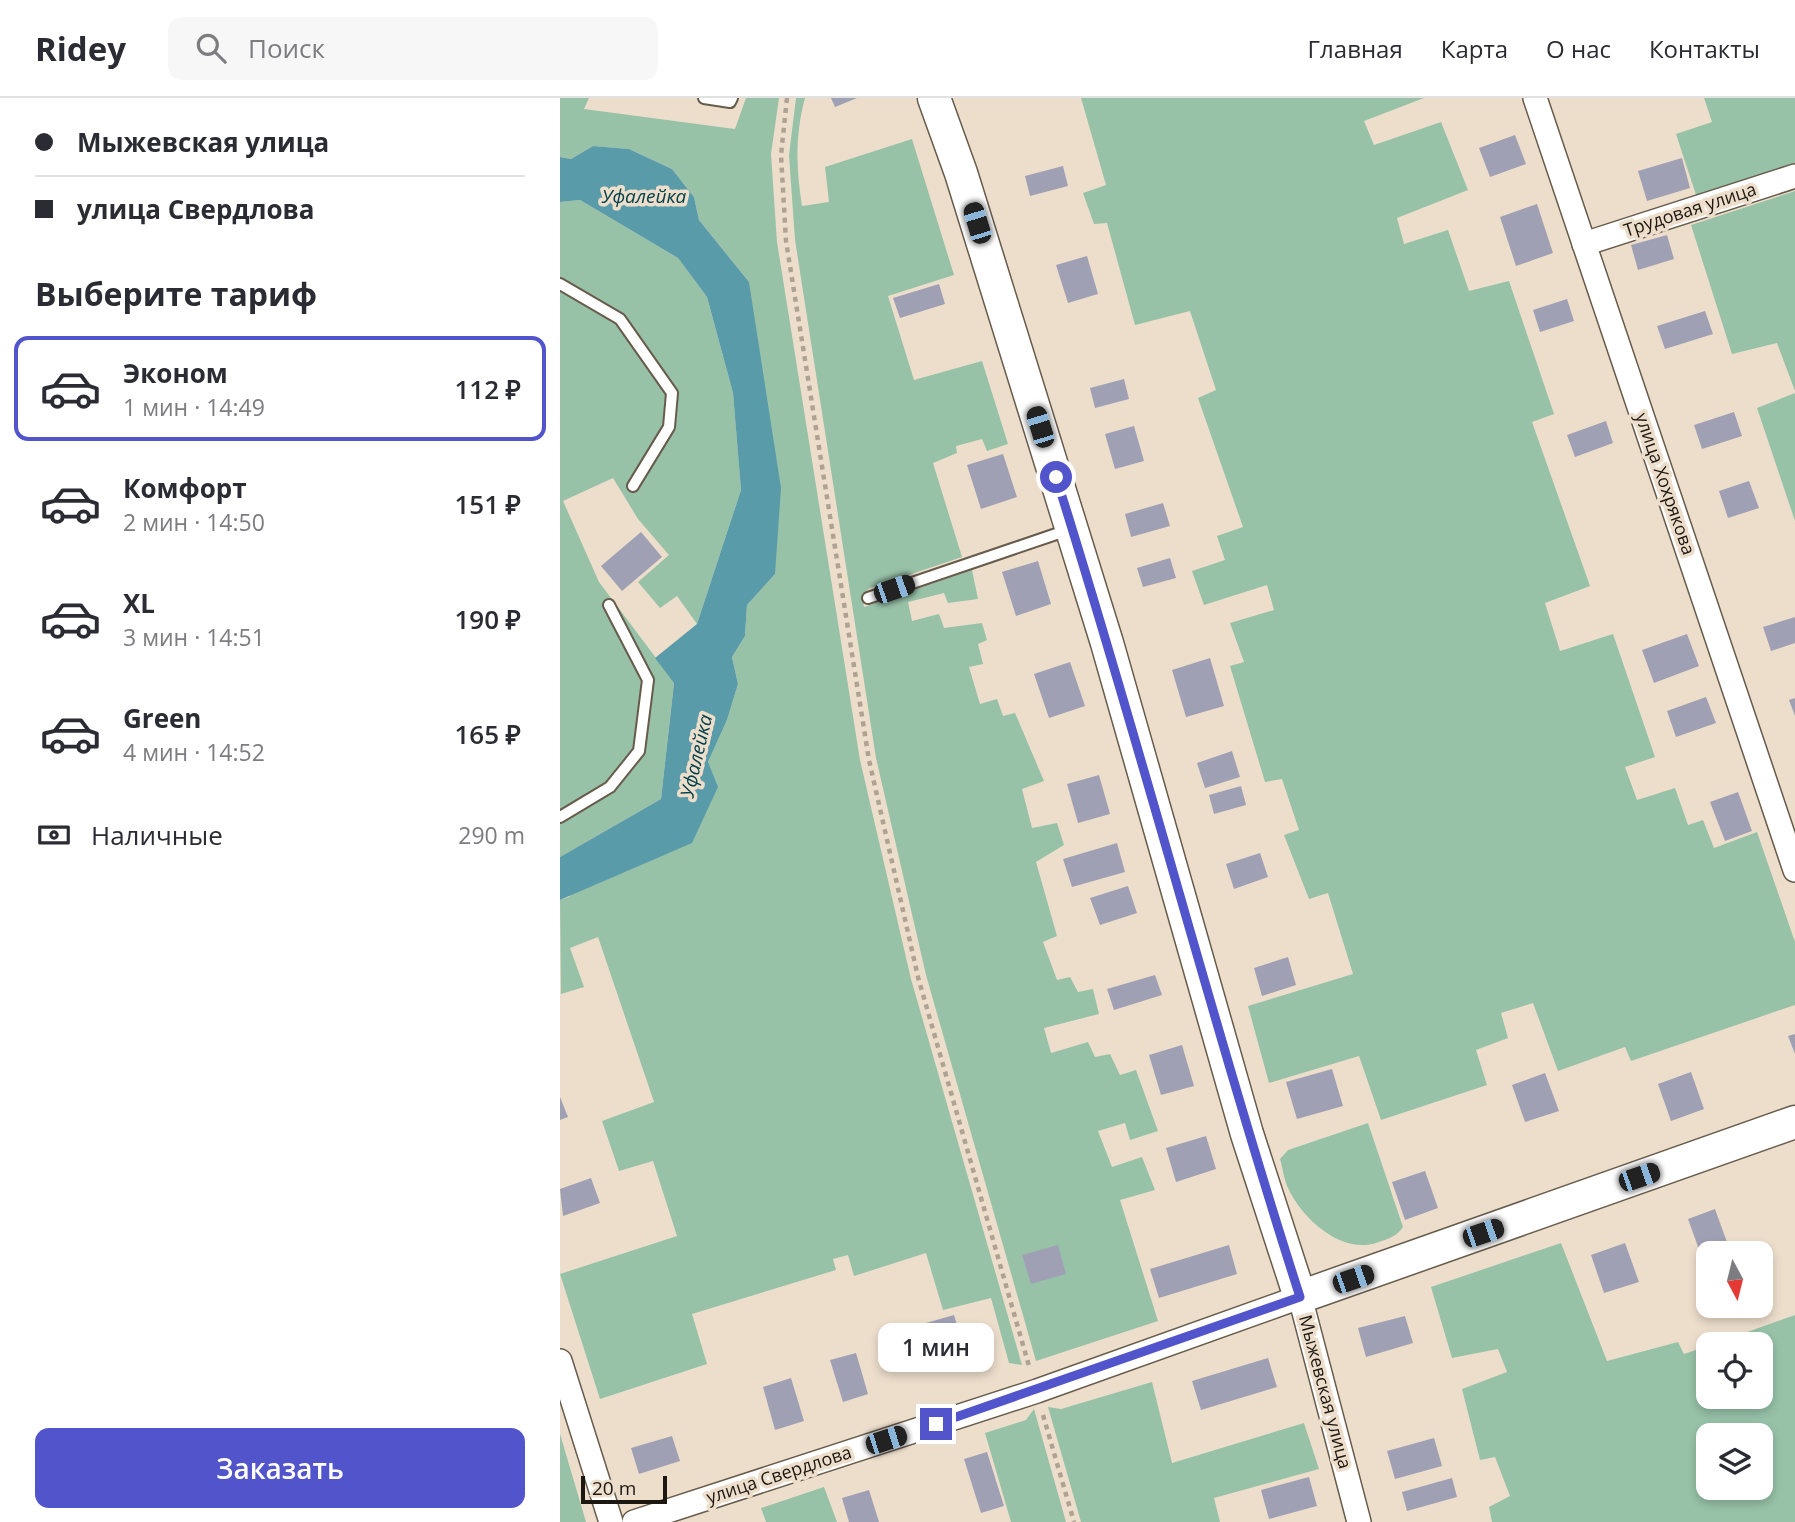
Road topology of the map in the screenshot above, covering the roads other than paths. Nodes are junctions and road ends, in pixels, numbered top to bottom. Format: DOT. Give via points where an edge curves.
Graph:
graph roads {
  1 [pos="704,98"];
  2 [pos="732,98"];
  3 [pos="934,98"];
  4 [pos="1535,98"];
  5 [pos="1795,176"];
  6 [pos="1584,244"];
  7 [pos="560,284"];
  8 [pos="633,486"];
  9 [pos="1072,528"];
  10 [pos="868,598"];
  11 [pos="609,605"];
  12 [pos="560,817"];
  13 [pos="1794,862"];
  14 [pos="1795,1122"];
  15 [pos="1300,1297"];
  16 [pos="560,1361"];
  17 [pos="611,1522"];
  18 [pos="634,1522"];
  19 [pos="1359,1522"];
  1 -- 2 [label="lane" via="730,102"];
  3 -- 9 [label="street, Мыжевская улица"];
  4 -- 6 [label="street, улица Хохрякова"];
  5 -- 6 [label="street, Трудовая улица"];
  6 -- 13 [label="street, улица Хохрякова"];
  7 -- 8 [label="lane" via="620,319 672,393 669,427"];
  9 -- 10 [label="lane"];
  9 -- 15 [label="street, Мыжевская улица" via="1247,1134"];
  11 -- 12 [label="lane" via="648,680 639,751 610,787"];
  14 -- 15 [label="street, улица Свердлова"];
  15 -- 18 [label="street, улица Свердлова" via="1037,1391"];
  15 -- 19 [label="street, Мыжевская улица"];
  16 -- 17 [label="street"];
}
